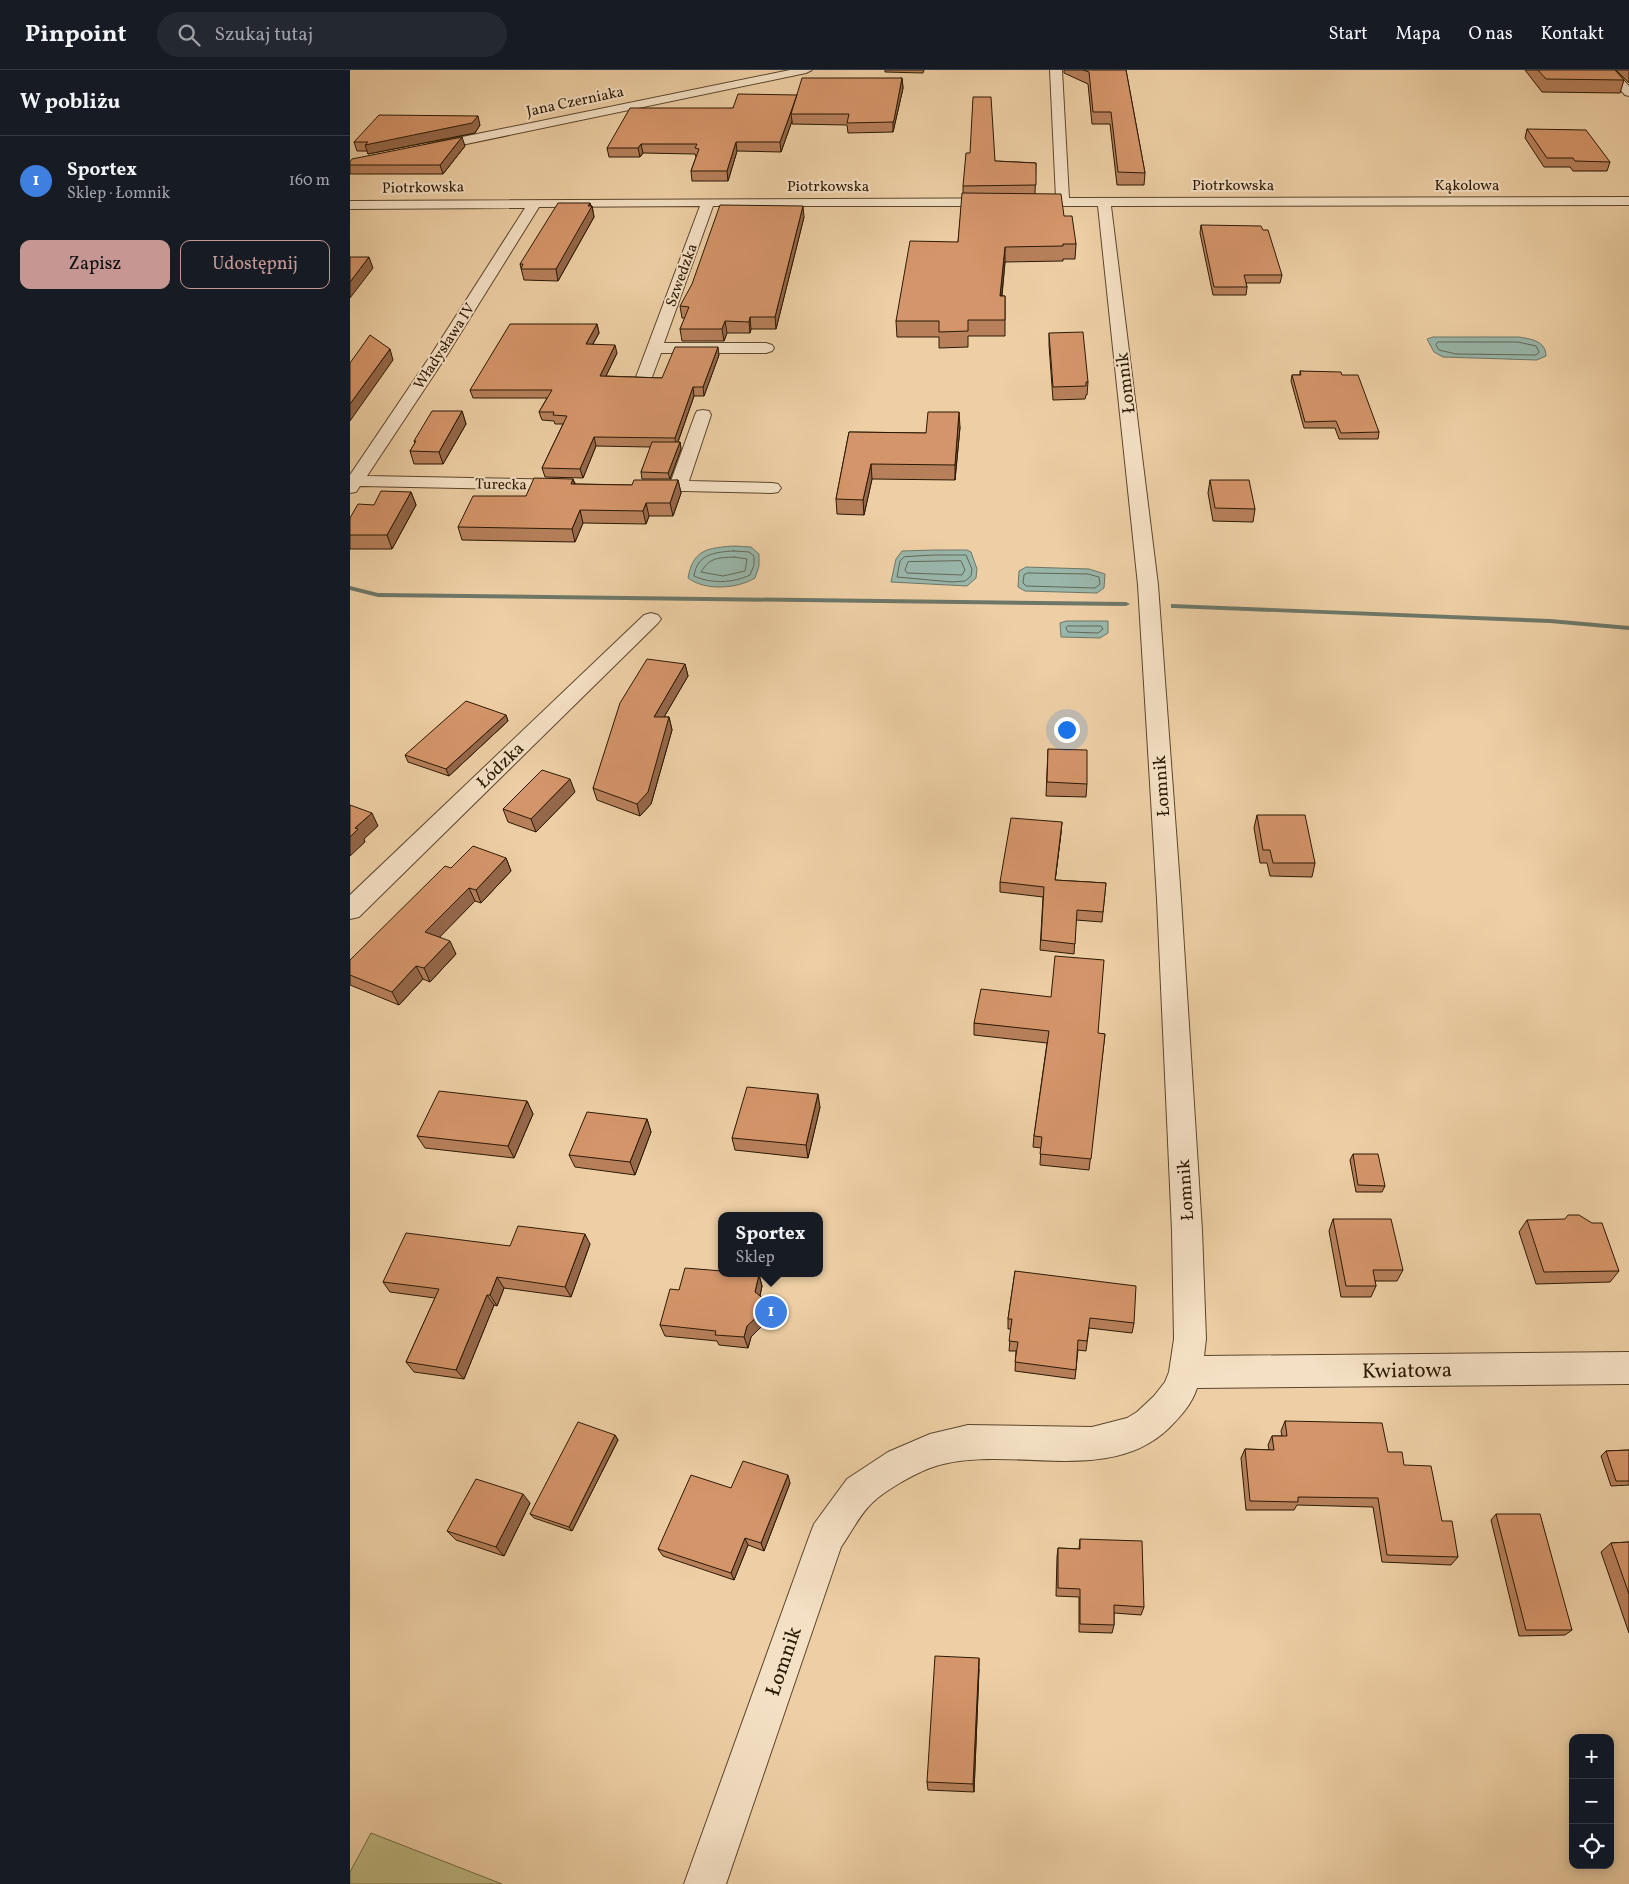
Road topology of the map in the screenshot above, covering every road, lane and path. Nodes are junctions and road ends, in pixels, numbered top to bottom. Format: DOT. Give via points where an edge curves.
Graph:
graph roads {
  1 [pos="806,70"];
  2 [pos="1056,70"];
  3 [pos="1608,70"];
  4 [pos="1629,93"];
  5 [pos="418,150"];
  6 [pos="1063,201"];
  7 [pos="1306,201"];
  8 [pos="1629,201"];
  9 [pos="708,202"];
  10 [pos="1104,202"];
  11 [pos="535,203"];
  12 [pos="350,205"];
  13 [pos="654,348"];
  14 [pos="766,348"];
  15 [pos="644,377"];
  16 [pos="703,414"];
  17 [pos="353,485"];
  18 [pos="580,485"];
  19 [pos="629,486"];
  20 [pos="678,486"];
  21 [pos="772,488"];
  22 [pos="650,619"];
  23 [pos="350,910"];
  24 [pos="1629,1368"];
  25 [pos="1185,1372"];
  26 [pos="704,1884"];
  1 -- 5 [label="street, Jana Czerniaka"];
  2 -- 6 [label="street"];
  3 -- 4 [label="street"];
  6 -- 9 [label="street, Piotrkowska"];
  6 -- 10 [label="street, Piotrkowska"];
  7 -- 8 [label="street, Kąkolowa"];
  7 -- 10 [label="street, Piotrkowska"];
  9 -- 11 [label="street, Piotrkowska"];
  9 -- 13 [label="street, Szwedzka"];
  10 -- 25 [label="street, Łomnik" via="1148,585 1187,1230 1190,1339"];
  11 -- 12 [label="street, Piotrkowska"];
  11 -- 17 [label="street, Władysława IV"];
  13 -- 14 [label="street"];
  13 -- 15 [label="street, Szwedzka"];
  16 -- 20 [label="street"];
  17 -- 18 [label="street, Turecka"];
  19 -- 20 [label="street"];
  20 -- 21 [label="street"];
  22 -- 23 [label="street, Łódzka"];
  24 -- 25 [label="street, Kwiatowa"];
  25 -- 26 [label="street, Łomnik" via="1179,1391 1166,1408 1134,1433 1092,1444 968,1442 930,1451 900,1464 859,1490 827,1537"];
}
